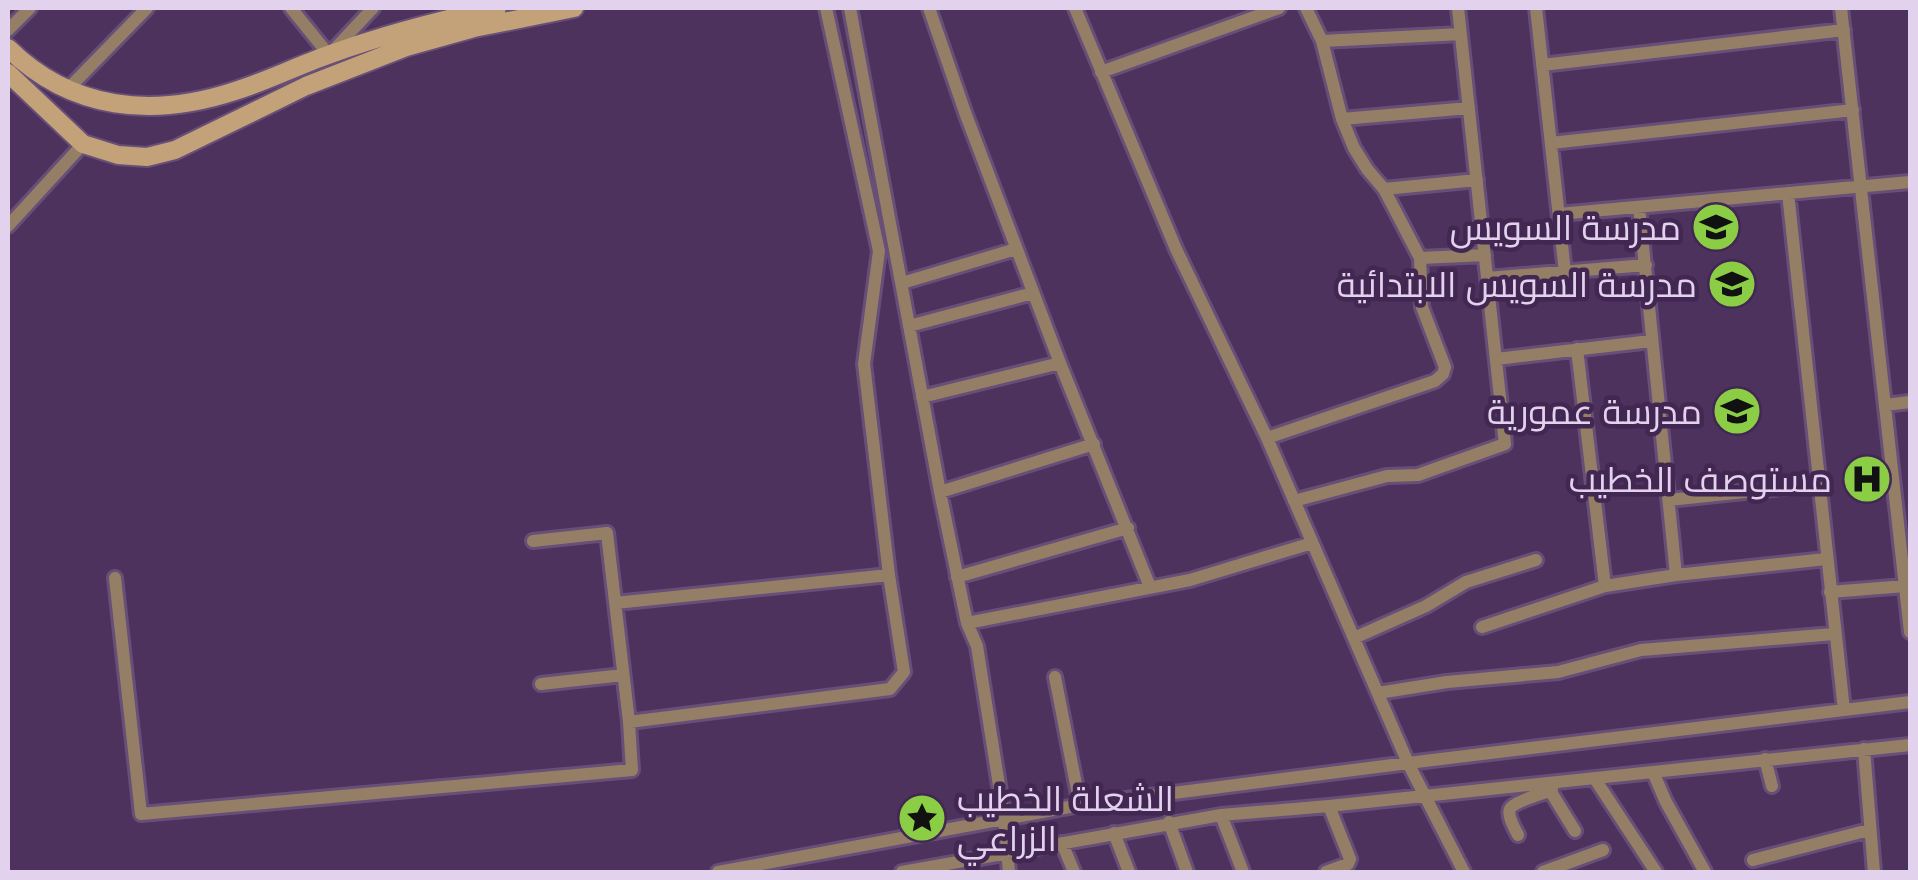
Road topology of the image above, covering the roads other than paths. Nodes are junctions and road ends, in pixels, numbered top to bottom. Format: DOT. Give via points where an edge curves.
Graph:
graph roads {
  1 [pos="30,8"];
  2 [pos="147,8"];
  3 [pos="291,8"];
  4 [pos="373,8"];
  5 [pos="497,8"];
  6 [pos="574,8"];
  7 [pos="826,8"];
  8 [pos="850,8"];
  9 [pos="929,8"];
  10 [pos="1075,8"];
  11 [pos="1279,8"];
  12 [pos="1306,8"];
  13 [pos="1458,8"];
  14 [pos="1536,8"];
  15 [pos="1842,8"];
  16 [pos="472,10"];
  17 [pos="8,30"];
  18 [pos="1844,30"];
  19 [pos="1461,34"];
  20 [pos="1322,42"];
  21 [pos="8,48"];
  22 [pos="329,54"];
  23 [pos="1542,65"];
  24 [pos="34,70"];
  25 [pos="1101,72"];
  26 [pos="11,83"];
  27 [pos="62,87"];
  28 [pos="35,101"];
  29 [pos="1469,108"];
  30 [pos="1853,110"];
  31 [pos="1342,119"];
  32 [pos="1551,142"];
  33 [pos="83,144"];
  34 [pos="1477,180"];
  35 [pos="1910,182"];
  36 [pos="1861,186"];
  37 [pos="1384,189"];
  38 [pos="1788,193"];
  39 [pos="1639,206"];
  40 [pos="1558,214"];
  41 [pos="8,224"];
  42 [pos="1016,249"];
  43 [pos="1485,254"];
  44 [pos="1420,258"];
  45 [pos="1646,265"];
  46 [pos="1565,272"];
  47 [pos="1488,278"];
  48 [pos="902,284"];
  49 [pos="1033,293"];
  50 [pos="909,326"];
  51 [pos="1652,341"];
  52 [pos="1577,348"];
  53 [pos="1496,359"];
  54 [pos="1060,363"];
  55 [pos="922,398"];
  56 [pos="1910,402"];
  57 [pos="1885,405"];
  58 [pos="1267,438"];
  59 [pos="1094,444"];
  60 [pos="1818,484"];
  61 [pos="940,492"];
  62 [pos="1669,500"];
  63 [pos="1294,501"];
  64 [pos="1128,528"];
  65 [pos="533,542"];
  66 [pos="1312,543"];
  67 [pos="1906,552"];
  68 [pos="1826,559"];
  69 [pos="1536,560"];
  70 [pos="889,575"];
  71 [pos="1676,575"];
  72 [pos="957,577"];
  73 [pos="115,578"];
  74 [pos="1605,586"];
  75 [pos="1905,586"];
  76 [pos="1150,587"];
  77 [pos="1830,592"];
  78 [pos="615,603"];
  79 [pos="967,623"];
  80 [pos="1482,627"];
  81 [pos="1910,627"];
  82 [pos="1834,634"];
  83 [pos="1354,638"];
  84 [pos="624,675"];
  85 [pos="1055,677"];
  86 [pos="541,684"];
  87 [pos="1378,693"];
  88 [pos="1910,702"];
  89 [pos="1844,710"];
  90 [pos="628,722"];
  91 [pos="1910,744"];
  92 [pos="1864,749"];
  93 [pos="1765,759"];
  94 [pos="1408,762"];
  95 [pos="1653,772"];
  96 [pos="1595,779"];
  97 [pos="1548,786"];
  98 [pos="1772,786"];
  99 [pos="1423,795"];
  100 [pos="1080,805"];
  101 [pos="1328,806"];
  102 [pos="1221,815"];
  103 [pos="1004,818"];
  104 [pos="1169,822"];
  105 [pos="1869,830"];
  106 [pos="1574,831"];
  107 [pos="1114,834"];
  108 [pos="1518,835"];
  109 [pos="1062,843"];
  110 [pos="1602,850"];
  111 [pos="1008,852"];
  112 [pos="1753,860"];
  113 [pos="718,872"];
  114 [pos="902,872"];
  115 [pos="1009,872"];
  116 [pos="1074,872"];
  117 [pos="1129,872"];
  118 [pos="1188,872"];
  119 [pos="1243,872"];
  120 [pos="1326,872"];
  121 [pos="1464,872"];
  122 [pos="1543,872"];
  123 [pos="1656,872"];
  124 [pos="1705,872"];
  125 [pos="1874,872"];
  1 -- 17 [label="street"];
  2 -- 27 [label="street"];
  3 -- 22 [label="street"];
  4 -- 22 [label="street"];
  5 -- 16 [label="main road"];
  6 -- 33 [label="main road" via="389,53 161,154 118,156"];
  7 -- 70 [label="street" via="879,250 864,364"];
  8 -- 48 [label="street"];
  9 -- 42 [label="street"];
  10 -- 25 [label="street"];
  11 -- 25 [label="street"];
  12 -- 20 [label="street"];
  13 -- 19 [label="street"];
  14 -- 23 [label="street"];
  15 -- 18 [label="street"];
  16 -- 22 [label="main road"];
  18 -- 23 [label="street"];
  18 -- 30 [label="street"];
  19 -- 20 [label="street"];
  19 -- 29 [label="street"];
  20 -- 31 [label="street"];
  21 -- 24 [label="main road"];
  22 -- 27 [label="main road" via="236,91 174,105 136,108"];
  23 -- 32 [label="street"];
  24 -- 26 [label="main road" via="31,79"];
  24 -- 27 [label="main road"];
  25 -- 58 [label="street"];
  26 -- 28 [label="main road"];
  27 -- 28 [label="main road" via="42,85"];
  28 -- 33 [label="main road"];
  29 -- 31 [label="street"];
  29 -- 34 [label="street"];
  30 -- 32 [label="street"];
  30 -- 36 [label="street"];
  31 -- 37 [label="street"];
  32 -- 40 [label="street"];
  33 -- 41 [label="street"];
  34 -- 37 [label="street"];
  34 -- 43 [label="street"];
  35 -- 36 [label="street"];
  36 -- 38 [label="street"];
  36 -- 57 [label="street"];
  37 -- 44 [label="street"];
  38 -- 39 [label="street"];
  38 -- 60 [label="street"];
  39 -- 40 [label="street"];
  39 -- 45 [label="street"];
  40 -- 46 [label="street"];
  42 -- 48 [label="street"];
  42 -- 49 [label="street"];
  43 -- 44 [label="street"];
  43 -- 47 [label="street"];
  44 -- 58 [label="street" via="1422,307 1443,357 1443,374"];
  45 -- 46 [label="street"];
  45 -- 51 [label="street"];
  46 -- 47 [label="street"];
  47 -- 53 [label="street"];
  48 -- 50 [label="street"];
  49 -- 50 [label="street"];
  49 -- 54 [label="street"];
  50 -- 55 [label="street"];
  51 -- 52 [label="street"];
  51 -- 62 [label="street"];
  52 -- 53 [label="street"];
  52 -- 74 [label="street"];
  53 -- 63 [label="street" via="1505,444 1418,475 1386,476"];
  54 -- 55 [label="street"];
  54 -- 59 [label="street"];
  55 -- 61 [label="street"];
  56 -- 57 [label="street"];
  57 -- 67 [label="street"];
  58 -- 63 [label="street"];
  59 -- 61 [label="street"];
  59 -- 64 [label="street"];
  60 -- 62 [label="street"];
  60 -- 68 [label="street"];
  61 -- 72 [label="street"];
  62 -- 71 [label="street"];
  63 -- 66 [label="street"];
  64 -- 72 [label="street"];
  64 -- 76 [label="street"];
  65 -- 78 [label="street" via="607,533"];
  66 -- 76 [label="street"];
  66 -- 83 [label="street"];
  67 -- 75 [label="street"];
  68 -- 71 [label="street"];
  68 -- 77 [label="street"];
  69 -- 83 [label="street" via="1466,582"];
  70 -- 78 [label="street"];
  70 -- 90 [label="street" via="904,672 890,688"];
  71 -- 74 [label="street"];
  72 -- 79 [label="street"];
  73 -- 90 [label="street" via="142,814 632,770"];
  74 -- 80 [label="street"];
  75 -- 77 [label="street"];
  75 -- 81 [label="street"];
  76 -- 79 [label="street"];
  77 -- 82 [label="street"];
  78 -- 84 [label="street"];
  79 -- 103 [label="street" via="977,646"];
  82 -- 87 [label="street" via="1641,650 1558,672"];
  82 -- 89 [label="street"];
  83 -- 87 [label="street"];
  84 -- 86 [label="street"];
  84 -- 90 [label="street"];
  85 -- 100 [label="street"];
  87 -- 94 [label="street"];
  88 -- 89 [label="street"];
  89 -- 94 [label="street"];
  91 -- 92 [label="street"];
  92 -- 93 [label="street"];
  92 -- 105 [label="street"];
  93 -- 95 [label="street"];
  93 -- 98 [label="street"];
  94 -- 99 [label="street"];
  94 -- 100 [label="street"];
  95 -- 96 [label="street"];
  95 -- 124 [label="street"];
  96 -- 97 [label="street"];
  96 -- 123 [label="street"];
  97 -- 99 [label="street"];
  97 -- 106 [label="street"];
  97 -- 108 [label="street" via="1510,810"];
  99 -- 101 [label="street"];
  99 -- 121 [label="street"];
  100 -- 103 [label="street"];
  101 -- 102 [label="street"];
  101 -- 120 [label="street" via="1350,859"];
  102 -- 104 [label="street"];
  102 -- 119 [label="street"];
  103 -- 111 [label="street"];
  103 -- 113 [label="street"];
  104 -- 107 [label="street"];
  104 -- 118 [label="street"];
  105 -- 112 [label="street"];
  105 -- 125 [label="street"];
  107 -- 109 [label="street"];
  107 -- 117 [label="street"];
  109 -- 111 [label="street"];
  109 -- 116 [label="street"];
  110 -- 122 [label="street"];
  111 -- 114 [label="street"];
  111 -- 115 [label="street"];
}
